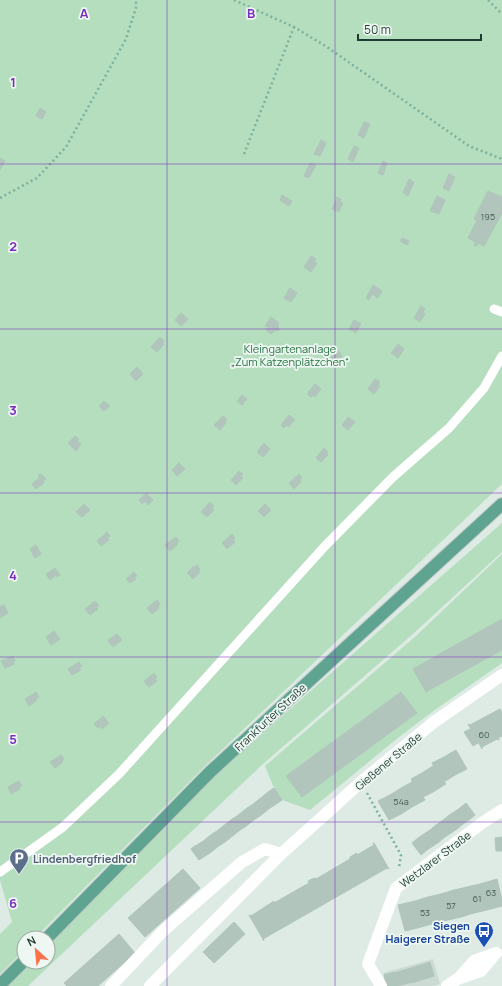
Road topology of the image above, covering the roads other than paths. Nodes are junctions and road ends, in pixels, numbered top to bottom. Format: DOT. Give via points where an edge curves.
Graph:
graph roads {
  1 [pos="502,356"];
  2 [pos="502,504"];
  3 [pos="502,675"];
  4 [pos="502,810"];
  5 [pos="281,854"];
  6 [pos="0,872"];
  7 [pos="55,930"];
  8 [pos="499,951"];
  9 [pos="16,969"];
  10 [pos="0,986"];
  11 [pos="111,986"];
  12 [pos="150,986"];
  13 [pos="381,986"];
  14 [pos="447,986"];
  1 -- 6 [label="lane" via="484,388 449,428 393,477 325,546 118,774 63,827"];
  2 -- 7 [label="main road, Frankfurter Straße" via="210,772"];
  3 -- 5 [label="street, Gießener Straße" via="434,722 361,782"];
  4 -- 13 [label="street, Wetzlarer Straße" via="396,888 368,964"];
  5 -- 11 [label="street" via="265,849 242,862 163,931"];
  5 -- 12 [label="street, Gießener Straße"];
  8 -- 14 [label="street" via="481,971 459,978"];
  9 -- 10 [label="main road"];
}
